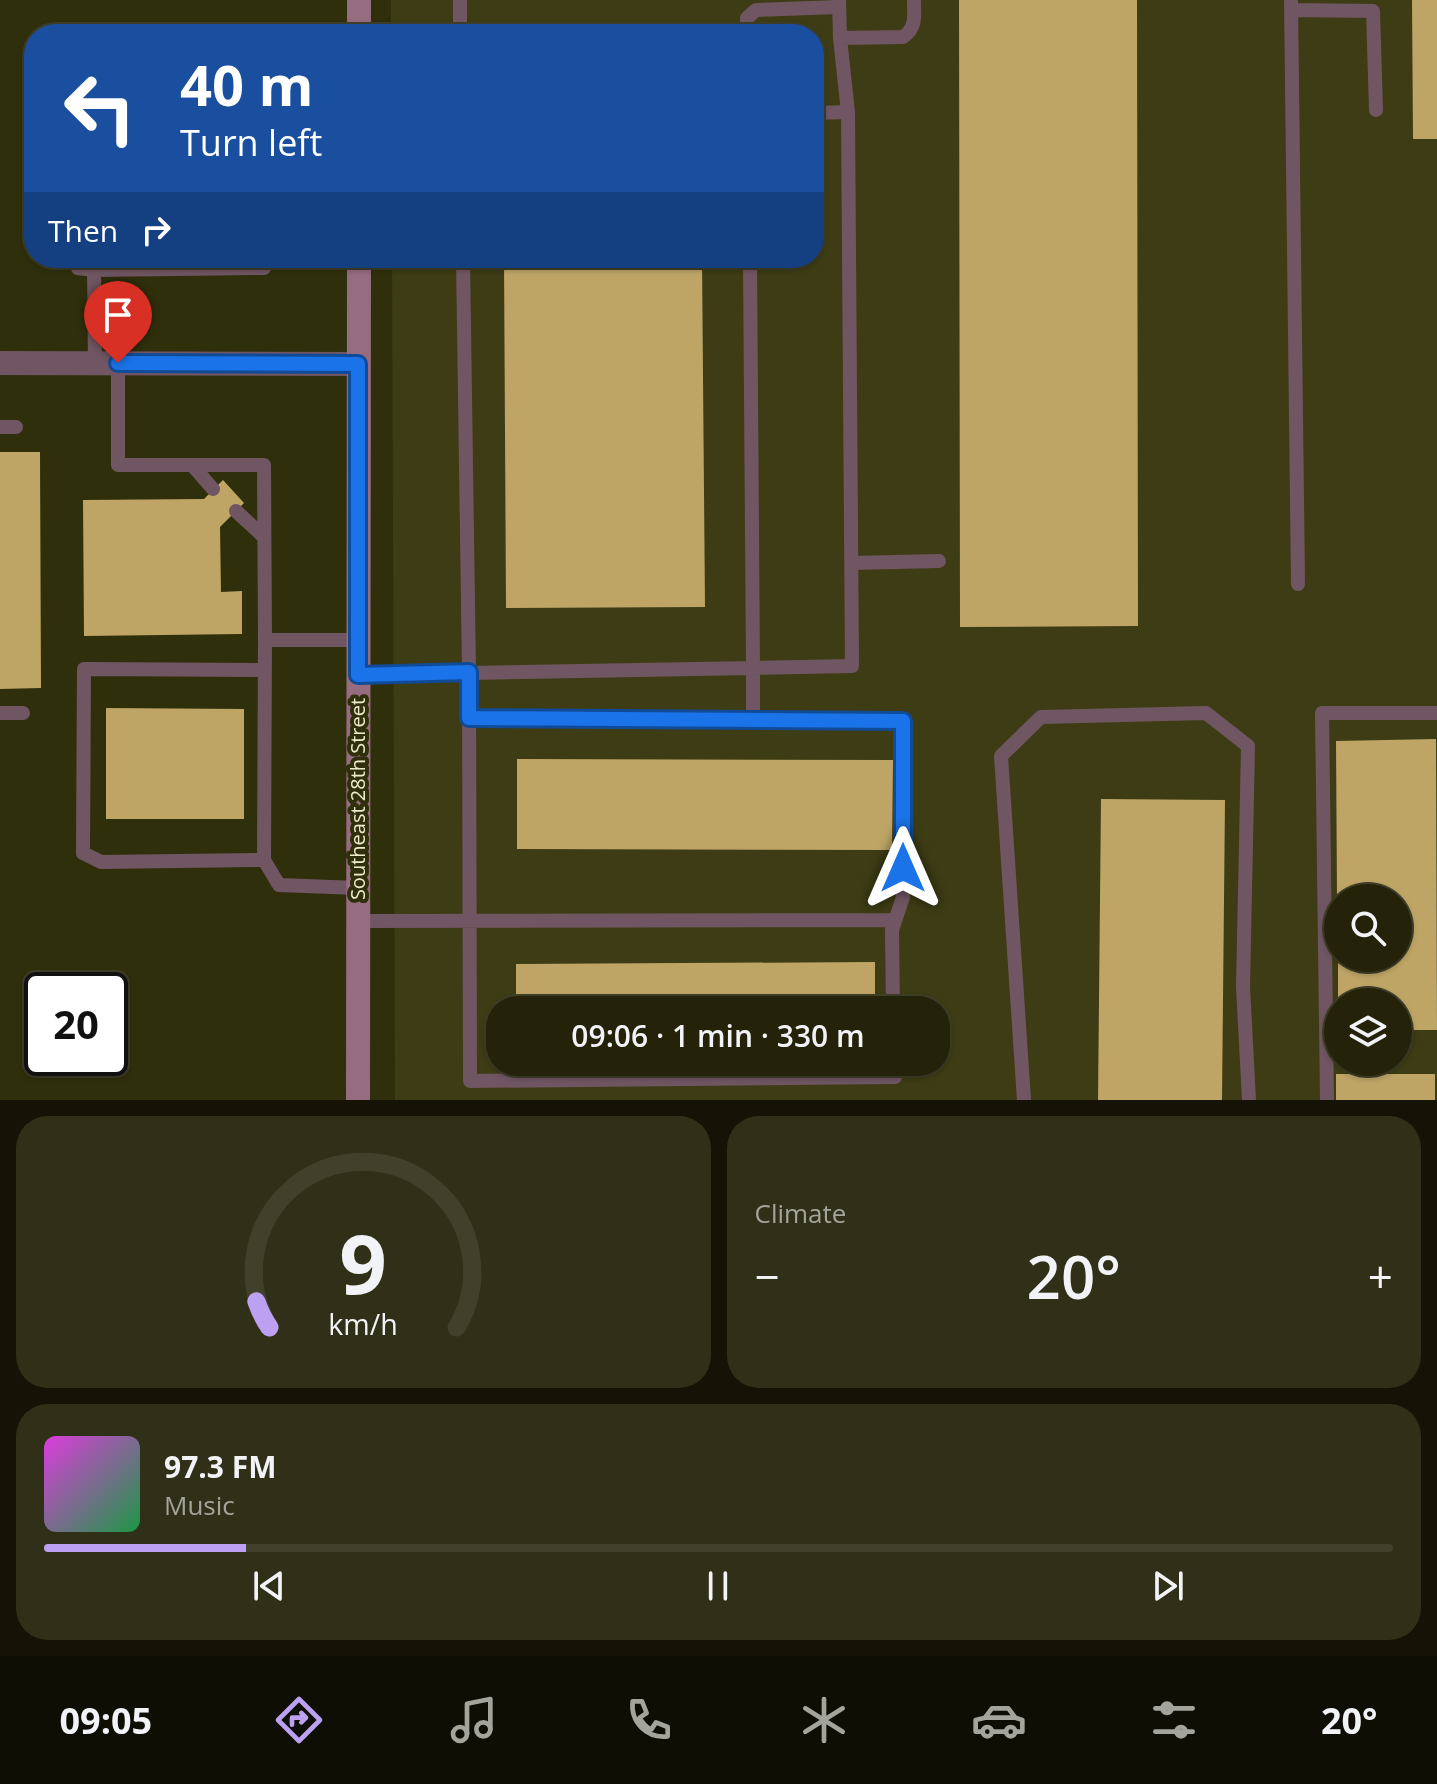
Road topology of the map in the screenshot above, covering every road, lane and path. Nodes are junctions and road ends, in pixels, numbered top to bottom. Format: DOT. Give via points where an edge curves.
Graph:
graph roads {
  1 [pos="359,0"];
  2 [pos="460,0"];
  3 [pos="914,0"];
  4 [pos="839,4"];
  5 [pos="1292,5"];
  6 [pos="359,24"];
  7 [pos="460,24"];
  8 [pos="747,24"];
  9 [pos="840,38"];
  10 [pos="1376,110"];
  11 [pos="848,112"];
  12 [pos="824,113"];
  13 [pos="78,268"];
  14 [pos="264,268"];
  15 [pos="359,268"];
  16 [pos="463,268"];
  17 [pos="750,268"];
  18 [pos="94,270"];
  19 [pos="0,363"];
  20 [pos="106,363"];
  21 [pos="358,364"];
  22 [pos="0,427"];
  23 [pos="16,427"];
  24 [pos="192,465"];
  25 [pos="213,489"];
  26 [pos="236,511"];
  27 [pos="264,537"];
  28 [pos="939,561"];
  29 [pos="852,563"];
  30 [pos="1298,584"];
  31 [pos="265,640"];
  32 [pos="358,640"];
  33 [pos="753,668"];
  34 [pos="264,670"];
  35 [pos="469,672"];
  36 [pos="358,675"];
  37 [pos="0,713"];
  38 [pos="23,713"];
  39 [pos="1437,713"];
  40 [pos="469,718"];
  41 [pos="753,720"];
  42 [pos="264,860"];
  43 [pos="358,888"];
  44 [pos="470,920"];
  45 [pos="895,920"];
  46 [pos="358,921"];
  47 [pos="893,996"];
  48 [pos="895,1076"];
  49 [pos="358,1100"];
  50 [pos="1024,1100"];
  51 [pos="1249,1100"];
  52 [pos="1327,1100"];
  1 -- 6 [label="main road"];
  2 -- 7 [label="lane"];
  3 -- 9 [label="lane" via="914,25 903,37"];
  4 -- 8 [label="lane" via="756,10"];
  4 -- 9 [label="lane"];
  5 -- 10 [label="lane" via="1373,11"];
  5 -- 30 [label="lane"];
  9 -- 11 [label="lane"];
  11 -- 12 [label="lane"];
  11 -- 29 [label="lane"];
  13 -- 18 [label="lane"];
  14 -- 18 [label="lane"];
  15 -- 21 [label="main road, Southeast 28th Street"];
  16 -- 35 [label="lane"];
  17 -- 33 [label="lane"];
  18 -- 20 [label="lane"];
  19 -- 20 [label="street"];
  20 -- 21 [label="street"];
  20 -- 24 [label="lane" via="118,465"];
  21 -- 32 [label="main road, Southeast 28th Street"];
  22 -- 23 [label="lane"];
  24 -- 25 [label="lane"];
  24 -- 27 [label="lane" via="264,465"];
  26 -- 27 [label="lane"];
  27 -- 31 [label="lane"];
  28 -- 29 [label="lane"];
  29 -- 33 [label="lane" via="852,666"];
  31 -- 32 [label="lane"];
  31 -- 34 [label="lane"];
  32 -- 36 [label="main road, Southeast 28th Street"];
  33 -- 35 [label="lane"];
  33 -- 41 [label="lane"];
  34 -- 42 [label="lane"];
  34 -- 42 [label="lane" via="84,669 83,853 101,862"];
  35 -- 36 [label="lane"];
  35 -- 40 [label="lane"];
  36 -- 43 [label="main road, Southeast 28th Street"];
  37 -- 38 [label="lane"];
  39 -- 52 [label="lane" via="1322,713"];
  40 -- 41 [label="lane"];
  40 -- 44 [label="lane"];
  41 -- 45 [label="lane" via="903,721 903,897"];
  42 -- 43 [label="lane" via="279,885"];
  43 -- 46 [label="main road, Southeast 28th Street"];
  44 -- 45 [label="lane"];
  44 -- 46 [label="lane"];
  44 -- 48 [label="lane" via="470,1081"];
  45 -- 47 [label="lane"];
  46 -- 49 [label="main road, Southeast 28th Street"];
  50 -- 51 [label="lane" via="1001,756 1041,717 1206,713 1248,746 1243,987"];
}
